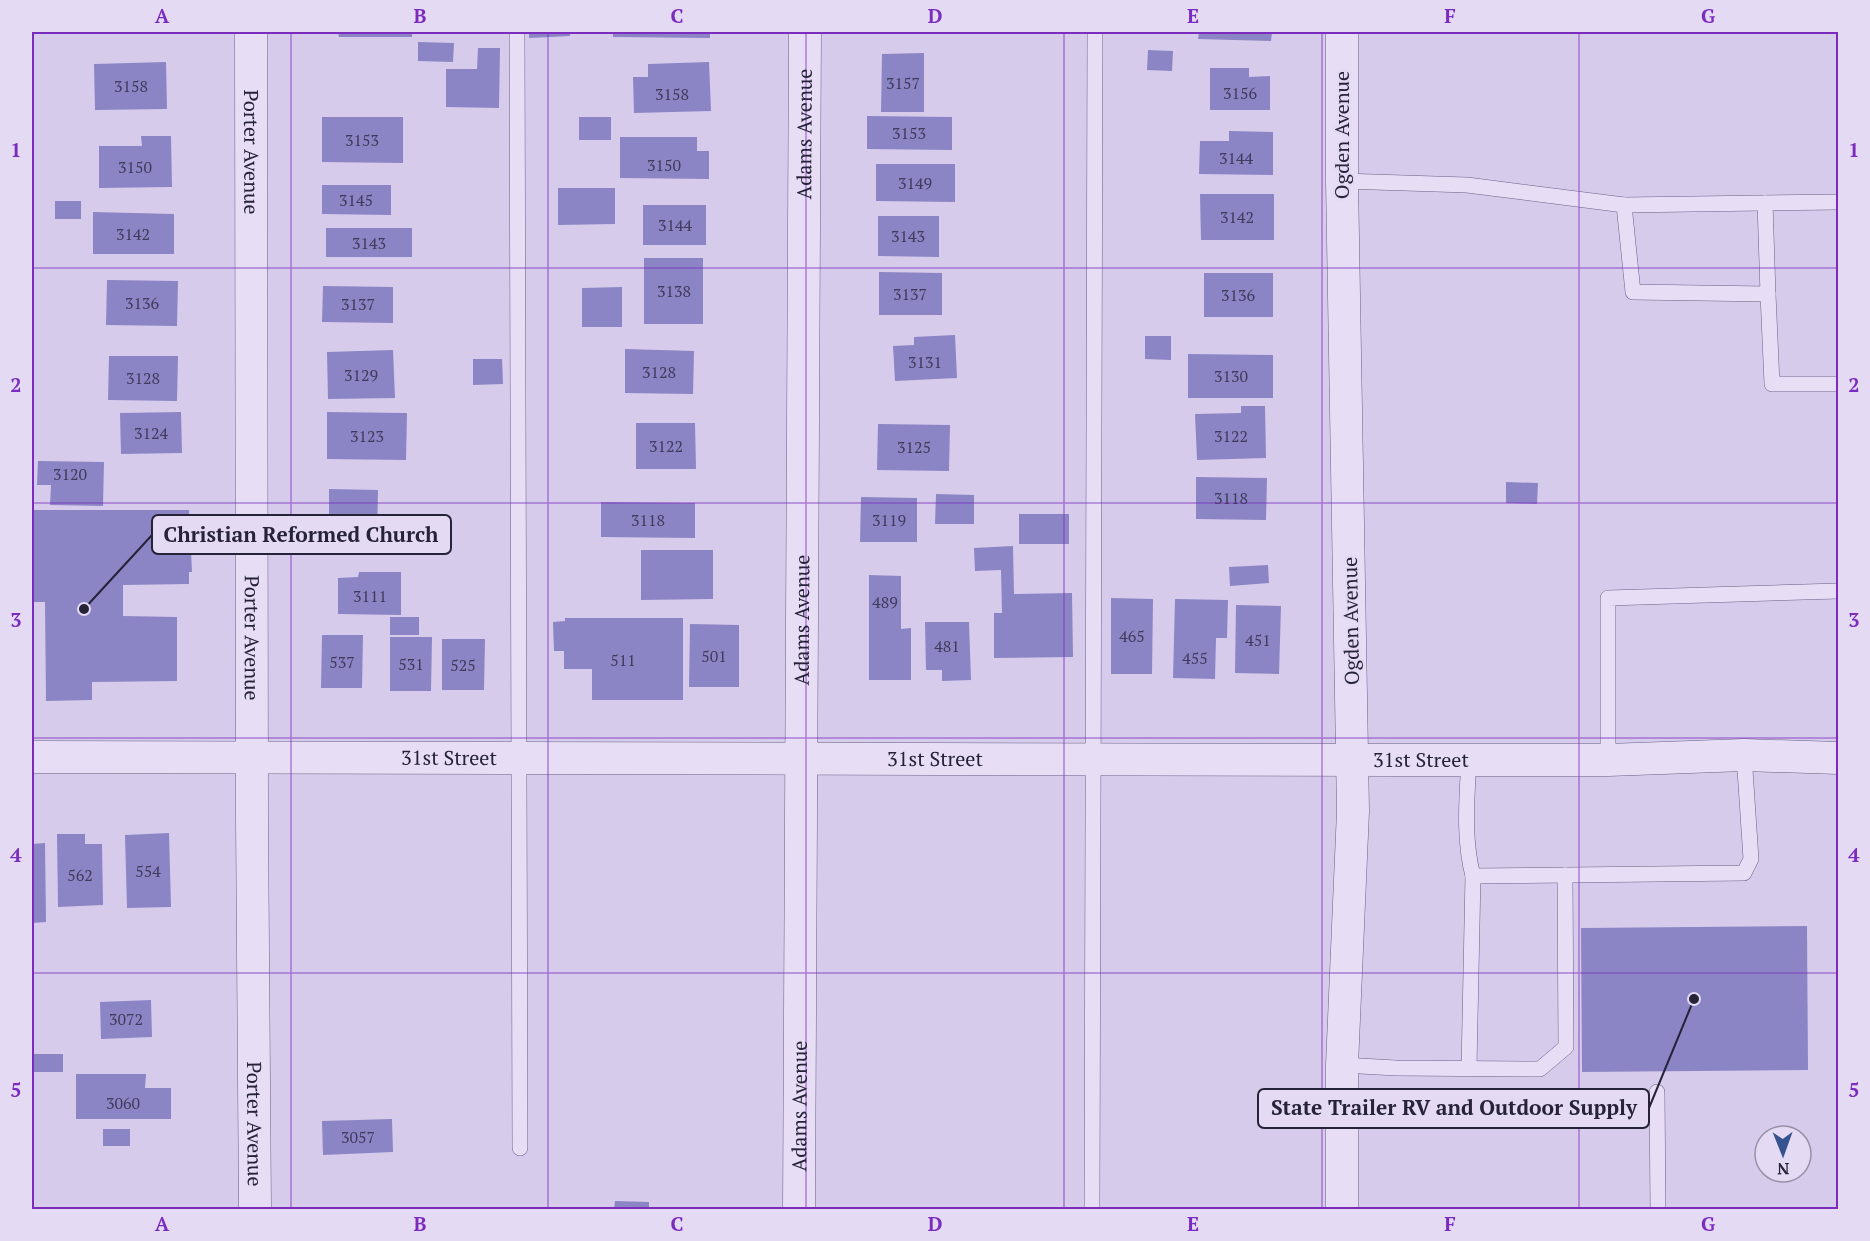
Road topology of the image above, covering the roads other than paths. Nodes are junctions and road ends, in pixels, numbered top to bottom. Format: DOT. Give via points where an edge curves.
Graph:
graph roads {
  1 [pos="251,32"];
  2 [pos="517,32"];
  3 [pos="805,32"];
  4 [pos="1095,32"];
  5 [pos="1342,32"];
  6 [pos="1342,181"];
  7 [pos="1839,202"];
  8 [pos="1765,203"];
  9 [pos="1624,204"];
  10 [pos="1768,294"];
  11 [pos="1839,384"];
  12 [pos="1839,591"];
  13 [pos="1744,755"];
  14 [pos="32,757"];
  15 [pos="252,757"];
  16 [pos="519,757"];
  17 [pos="800,758"];
  18 [pos="1093,758"];
  19 [pos="1469,758"];
  20 [pos="1839,758"];
  21 [pos="1351,759"];
  22 [pos="1608,760"];
  23 [pos="1565,875"];
  24 [pos="1473,876"];
  25 [pos="1342,1065"];
  26 [pos="1469,1068"];
  27 [pos="1657,1092"];
  28 [pos="520,1148"];
  29 [pos="255,1209"];
  30 [pos="799,1209"];
  31 [pos="1092,1209"];
  32 [pos="1342,1209"];
  33 [pos="1658,1209"];
  1 -- 15 [label="street, Porter Avenue"];
  2 -- 16 [label="lane"];
  3 -- 17 [label="street, Adams Avenue"];
  4 -- 18 [label="lane"];
  5 -- 6 [label="street, Ogden Avenue"];
  6 -- 9 [label="lane" via="1467,185"];
  6 -- 21 [label="street, Ogden Avenue"];
  7 -- 8 [label="lane"];
  8 -- 9 [label="lane"];
  8 -- 10 [label="lane"];
  9 -- 10 [label="lane" via="1633,292"];
  10 -- 11 [label="lane" via="1772,384"];
  12 -- 22 [label="lane" via="1608,598"];
  13 -- 20 [label="street, 31st Street"];
  13 -- 22 [label="street, 31st Street"];
  13 -- 23 [label="lane" via="1751,859 1744,873"];
  14 -- 15 [label="street, 31st Street"];
  15 -- 16 [label="street, 31st Street"];
  15 -- 29 [label="street, Porter Avenue"];
  16 -- 17 [label="street, 31st Street"];
  16 -- 28 [label="lane"];
  17 -- 18 [label="street, 31st Street"];
  17 -- 30 [label="street, Adams Avenue"];
  18 -- 21 [label="street, 31st Street"];
  18 -- 31 [label="lane"];
  19 -- 21 [label="street, 31st Street"];
  19 -- 22 [label="street, 31st Street"];
  19 -- 24 [label="lane" via="1467,835"];
  21 -- 25 [label="street, Ogden Avenue" via="1353,811"];
  23 -- 24 [label="lane"];
  23 -- 26 [label="lane" via="1566,1047 1540,1069"];
  24 -- 26 [label="lane"];
  25 -- 26 [label="lane"];
  25 -- 32 [label="street, Ogden Avenue"];
  27 -- 33 [label="lane"];
}
